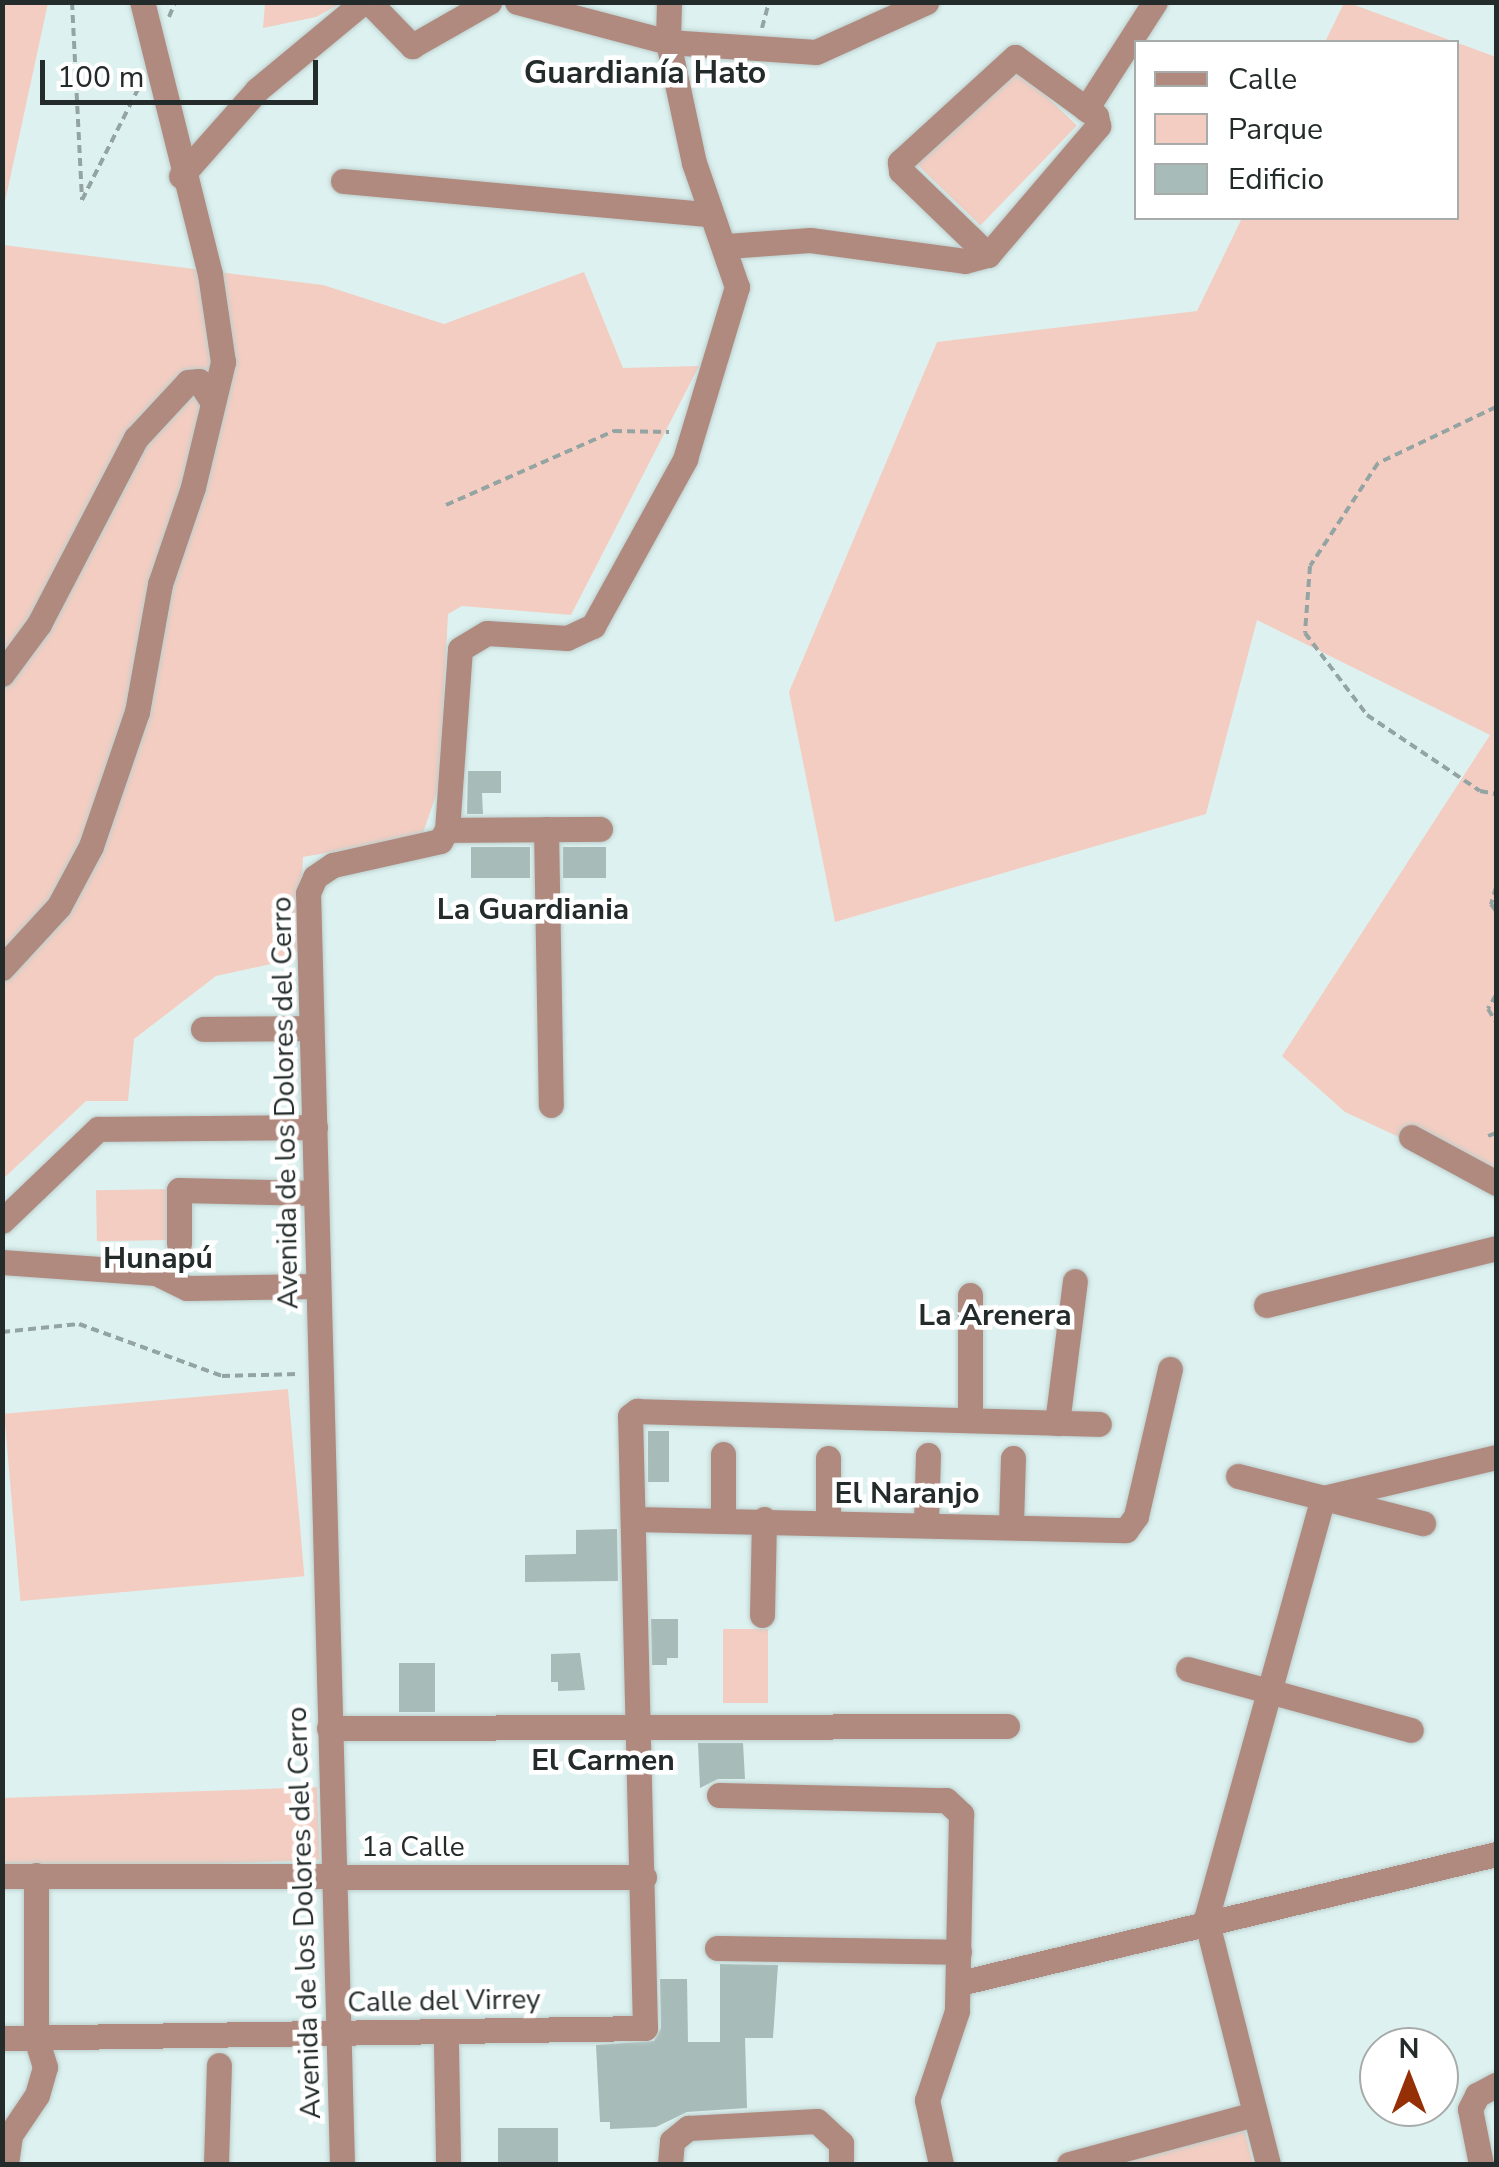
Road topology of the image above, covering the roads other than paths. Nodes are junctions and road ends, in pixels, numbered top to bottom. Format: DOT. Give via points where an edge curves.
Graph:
graph roads {
  1 [pos="142,2"];
  2 [pos="366,2"];
  3 [pos="489,2"];
  4 [pos="516,2"];
  5 [pos="668,2"];
  6 [pos="926,2"];
  7 [pos="1155,2"];
  8 [pos="668,42"];
  9 [pos="1086,108"];
  10 [pos="181,176"];
  11 [pos="343,181"];
  12 [pos="709,214"];
  13 [pos="727,246"];
  14 [pos="988,255"];
  15 [pos="212,401"];
  16 [pos="2,674"];
  17 [pos="546,829"];
  18 [pos="600,829"];
  19 [pos="446,830"];
  20 [pos="2,968"];
  21 [pos="311,1028"];
  22 [pos="203,1030"];
  23 [pos="551,1105"];
  24 [pos="314,1127"];
  25 [pos="1411,1138"];
  26 [pos="1496,1184"];
  27 [pos="316,1193"];
  28 [pos="2,1222"];
  29 [pos="178,1243"];
  30 [pos="1496,1248"];
  31 [pos="2,1262"];
  32 [pos="1076,1280"];
  33 [pos="318,1286"];
  34 [pos="970,1295"];
  35 [pos="1266,1305"];
  36 [pos="1170,1369"];
  37 [pos="970,1420"];
  38 [pos="1057,1423"];
  39 [pos="1099,1424"];
  40 [pos="724,1454"];
  41 [pos="928,1455"];
  42 [pos="1496,1457"];
  43 [pos="828,1458"];
  44 [pos="1013,1458"];
  45 [pos="1238,1476"];
  46 [pos="1323,1498"];
  47 [pos="724,1519"];
  48 [pos="764,1519"];
  49 [pos="635,1520"];
  50 [pos="828,1520"];
  51 [pos="926,1522"];
  52 [pos="1424,1523"];
  53 [pos="1011,1524"];
  54 [pos="762,1614"];
  55 [pos="1188,1669"];
  56 [pos="1271,1692"];
  57 [pos="640,1724"];
  58 [pos="1007,1726"];
  59 [pos="329,1728"];
  60 [pos="1411,1730"];
  61 [pos="719,1795"];
  62 [pos="1496,1854"];
  63 [pos="2,1876"];
  64 [pos="36,1876"];
  65 [pos="644,1877"];
  66 [pos="332,1878"];
  67 [pos="1206,1919"];
  68 [pos="716,1948"];
  69 [pos="959,1952"];
  70 [pos="960,1983"];
  71 [pos="337,2033"];
  72 [pos="2,2038"];
  73 [pos="36,2038"];
  74 [pos="446,2045"];
  75 [pos="219,2065"];
  76 [pos="1496,2085"];
  77 [pos="1254,2114"];
  78 [pos="6,2164"];
  79 [pos="216,2164"];
  80 [pos="342,2164"];
  81 [pos="448,2164"];
  82 [pos="670,2164"];
  83 [pos="841,2164"];
  84 [pos="941,2164"];
  85 [pos="1069,2164"];
  86 [pos="1268,2164"];
  87 [pos="1481,2164"];
  1 -- 10 [label="street"];
  2 -- 3 [label="street" via="412,46"];
  2 -- 10 [label="street" via="257,90"];
  4 -- 8 [label="street"];
  5 -- 8 [label="street"];
  6 -- 8 [label="street" via="828,49"];
  7 -- 9 [label="street"];
  8 -- 12 [label="street"];
  9 -- 14 [label="street" via="1098,122 1096,132"];
  9 -- 14 [label="street" via="1008,58 900,162"];
  10 -- 15 [label="street" via="216,311 223,362"];
  11 -- 12 [label="street"];
  12 -- 13 [label="street"];
  13 -- 14 [label="street" via="810,240 965,261"];
  13 -- 19 [label="street" via="738,287 694,433 593,626 567,638 487,633 460,649"];
  15 -- 16 [label="street" via="199,381 188,382 136,438 38,624"];
  15 -- 20 [label="street" via="193,487 160,584 136,712 91,846 59,906"];
  17 -- 18 [label="street"];
  17 -- 19 [label="street"];
  17 -- 23 [label="street"];
  19 -- 21 [label="street, Avenida de los Dolores del Cerro" via="424,849 333,865 316,877 307,901"];
  21 -- 22 [label="street"];
  21 -- 24 [label="street, Avenida de los Dolores del Cerro"];
  24 -- 27 [label="street, Avenida de los Dolores del Cerro"];
  24 -- 28 [label="street" via="98,1130"];
  25 -- 26 [label="street"];
  27 -- 29 [label="street" via="179,1190"];
  27 -- 33 [label="street, Avenida de los Dolores del Cerro"];
  30 -- 35 [label="street"];
  31 -- 33 [label="street" via="156,1273 187,1288"];
  32 -- 38 [label="street"];
  33 -- 59 [label="street, Avenida de los Dolores del Cerro"];
  34 -- 37 [label="street"];
  36 -- 53 [label="street" via="1134,1525 1126,1530"];
  37 -- 38 [label="street"];
  37 -- 49 [label="street" via="637,1411 628,1424"];
  38 -- 39 [label="street"];
  40 -- 47 [label="street"];
  41 -- 51 [label="street"];
  42 -- 46 [label="street"];
  43 -- 50 [label="street"];
  44 -- 53 [label="street"];
  45 -- 46 [label="street"];
  46 -- 52 [label="street"];
  46 -- 56 [label="street"];
  47 -- 48 [label="street"];
  47 -- 49 [label="street"];
  48 -- 50 [label="street"];
  48 -- 54 [label="street"];
  49 -- 57 [label="street"];
  50 -- 51 [label="street"];
  51 -- 53 [label="street"];
  55 -- 56 [label="street"];
  56 -- 60 [label="street"];
  56 -- 67 [label="street"];
  57 -- 58 [label="street"];
  57 -- 59 [label="street"];
  57 -- 65 [label="street"];
  59 -- 66 [label="street, Avenida de los Dolores del Cerro"];
  61 -- 69 [label="street" via="953,1804 964,1827"];
  62 -- 67 [label="street"];
  63 -- 64 [label="street, 1a Calle"];
  64 -- 66 [label="street, 1a Calle"];
  64 -- 73 [label="street"];
  65 -- 66 [label="street, 1a Calle"];
  65 -- 71 [label="street, Calle del Virrey" via="646,2028"];
  66 -- 71 [label="street, Avenida de los Dolores del Cerro"];
  67 -- 70 [label="street"];
  67 -- 77 [label="street"];
  68 -- 69 [label="street"];
  69 -- 70 [label="street"];
  70 -- 84 [label="street" via="940,2074 927,2100"];
  71 -- 73 [label="street, Calle del Virrey"];
  71 -- 80 [label="street, Avenida de los Dolores del Cerro"];
  72 -- 73 [label="street, Calle del Virrey"];
  73 -- 78 [label="street" via="44,2078 15,2124"];
  74 -- 81 [label="street"];
  75 -- 79 [label="street"];
  76 -- 87 [label="street" via="1477,2095 1470,2109"];
  77 -- 85 [label="street"];
  77 -- 86 [label="street"];
  82 -- 83 [label="street" via="672,2141 688,2128 817,2121 841,2142"];
}
